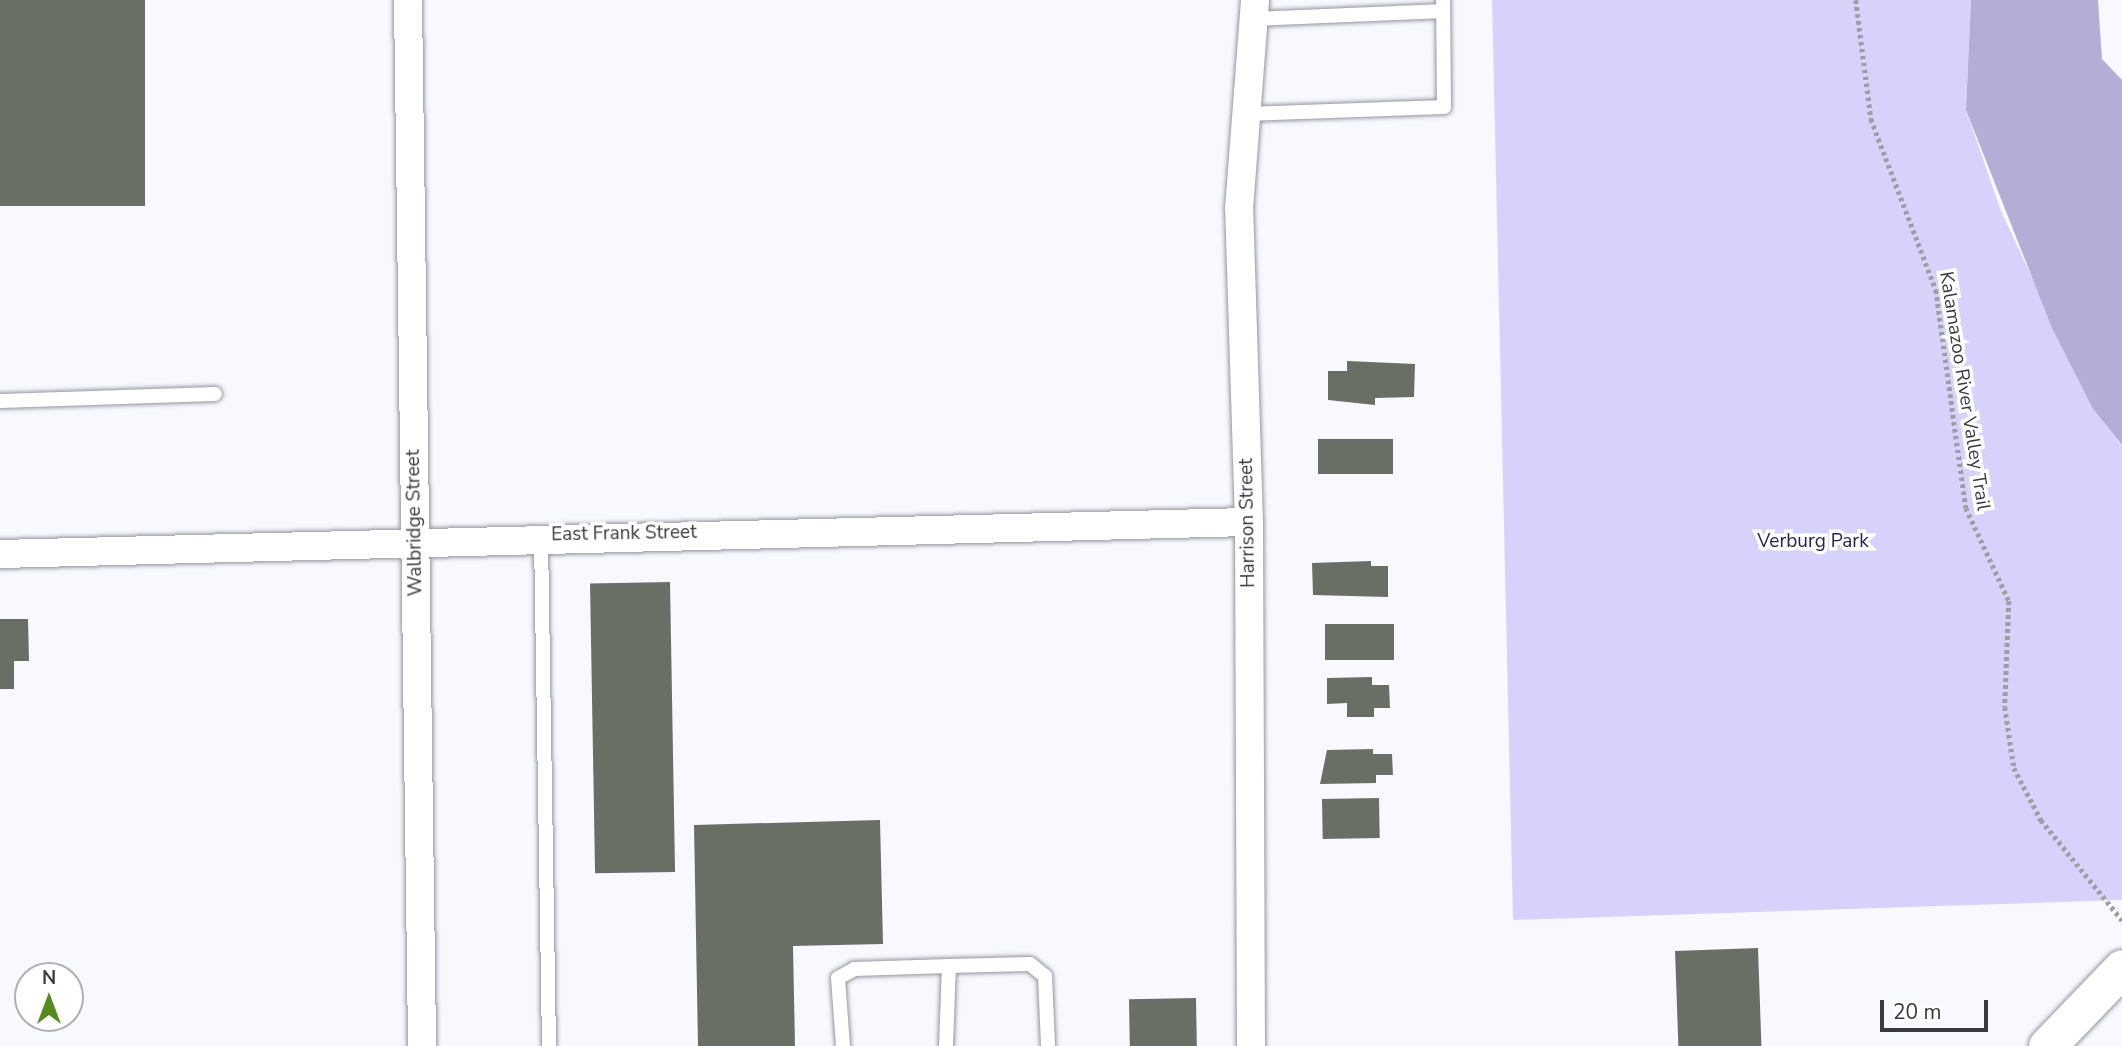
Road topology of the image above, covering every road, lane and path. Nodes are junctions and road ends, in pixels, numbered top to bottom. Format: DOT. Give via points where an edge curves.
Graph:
graph roads {
  1 [pos="408,0"];
  2 [pos="1856,0"];
  3 [pos="1443,6"];
  4 [pos="1254,10"];
  5 [pos="1245,114"];
  6 [pos="215,394"];
  7 [pos="0,401"];
  8 [pos="1249,522"];
  9 [pos="541,536"];
  10 [pos="416,542"];
  11 [pos="0,554"];
  12 [pos="2122,920"];
  13 [pos="949,966"];
  14 [pos="2119,976"];
  15 [pos="422,1046"];
  16 [pos="549,1046"];
  17 [pos="843,1046"];
  18 [pos="946,1046"];
  19 [pos="1048,1046"];
  20 [pos="1251,1046"];
  21 [pos="2047,1046"];
  1 -- 10 [label="street, Walbridge Street"];
  2 -- 12 [label="path, Kalamazoo River Valley Trail" via="1871,119 1936,290 1966,508 2009,601 2005,707 2014,768 2041,820"];
  3 -- 4 [label="lane"];
  3 -- 5 [label="lane" via="1444,107"];
  4 -- 5 [label="street, Harrison Street"];
  5 -- 8 [label="street, Harrison Street" via="1239,209"];
  6 -- 7 [label="lane"];
  8 -- 9 [label="street, East Frank Street"];
  8 -- 20 [label="street, Harrison Street"];
  9 -- 10 [label="street, East Frank Street"];
  9 -- 16 [label="lane"];
  10 -- 11 [label="street, East Frank Street"];
  10 -- 15 [label="street, Walbridge Street"];
  13 -- 17 [label="lane" via="854,969 838,978"];
  13 -- 18 [label="lane"];
  13 -- 19 [label="lane" via="1030,964 1045,976"];
  14 -- 21 [label="street"];
}
